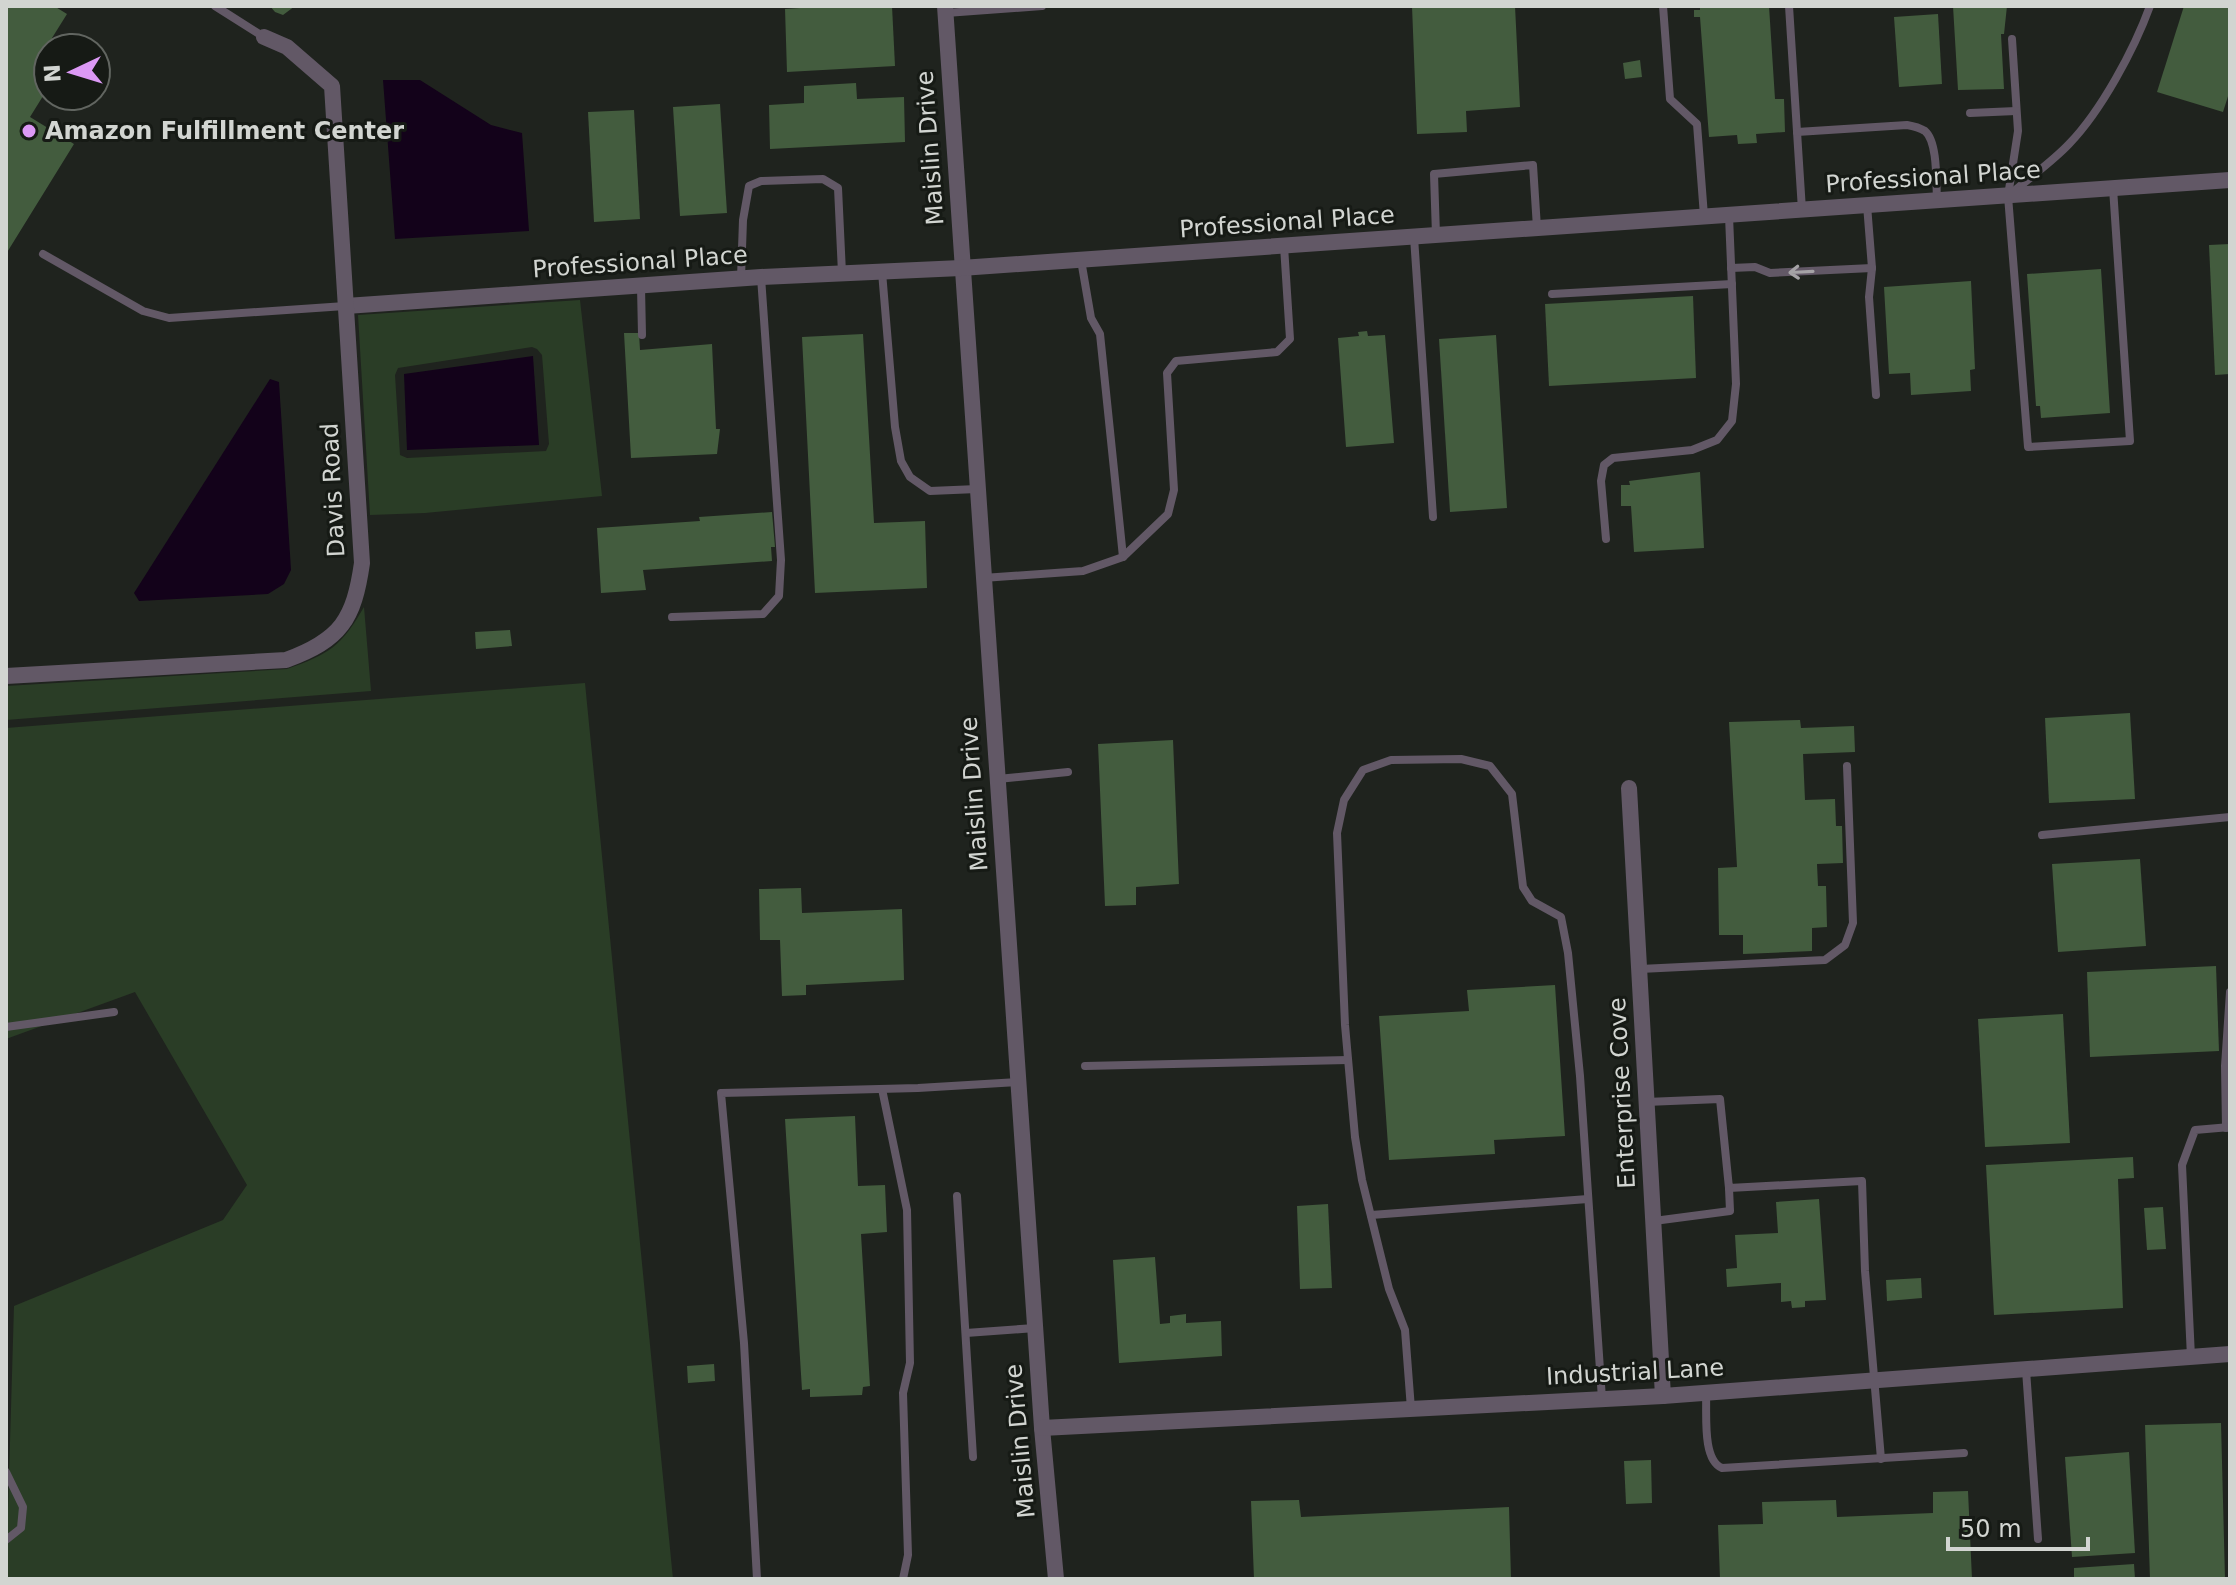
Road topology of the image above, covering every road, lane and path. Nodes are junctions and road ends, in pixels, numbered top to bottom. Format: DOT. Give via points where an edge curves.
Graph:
graph roads {
  1 [pos="215,6"];
  2 [pos="1042,6"];
  3 [pos="1663,6"];
  4 [pos="1789,6"];
  5 [pos="2150,6"];
  6 [pos="945,10"];
  7 [pos="264,37"];
  8 [pos="2012,39"];
  9 [pos="2016,111"];
  10 [pos="1970,113"];
  11 [pos="1797,132"];
  12 [pos="2230,180"];
  13 [pos="2113,188"];
  14 [pos="2008,196"];
  15 [pos="1937,201"];
  16 [pos="1867,205"];
  17 [pos="1802,210"];
  18 [pos="1729,216"];
  19 [pos="1704,217"];
  20 [pos="1537,228"];
  21 [pos="1436,235"];
  22 [pos="1414,237"];
  23 [pos="1284,246"];
  24 [pos="43,254"];
  25 [pos="1081,260"];
  26 [pos="961,268"];
  27 [pos="1731,268"];
  28 [pos="1872,268"];
  29 [pos="882,272"];
  30 [pos="842,273"];
  31 [pos="761,277"];
  32 [pos="741,279"];
  33 [pos="1732,284"];
  34 [pos="641,287"];
  35 [pos="1552,294"];
  36 [pos="346,306"];
  37 [pos="642,335"];
  38 [pos="1876,395"];
  39 [pos="977,489"];
  40 [pos="1433,517"];
  41 [pos="1606,539"];
  42 [pos="1123,557"];
  43 [pos="983,578"];
  44 [pos="672,617"];
  45 [pos="6,676"];
  46 [pos="1847,766"];
  47 [pos="1068,772"];
  48 [pos="997,779"];
  49 [pos="1629,788"];
  50 [pos="2230,817"];
  51 [pos="2042,835"];
  52 [pos="1639,969"];
  53 [pos="2230,992"];
  54 [pos="114,1012"];
  55 [pos="6,1027"];
  56 [pos="1348,1060"];
  57 [pos="1085,1066"];
  58 [pos="1018,1082"];
  59 [pos="882,1089"];
  60 [pos="1646,1102"];
  61 [pos="2228,1128"];
  62 [pos="1729,1188"];
  63 [pos="957,1196"];
  64 [pos="1588,1199"];
  65 [pos="1371,1215"];
  66 [pos="1653,1221"];
  67 [pos="1035,1328"];
  68 [pos="966,1333"];
  69 [pos="2230,1354"];
  70 [pos="2191,1357"];
  71 [pos="2025,1369"];
  72 [pos="1876,1380"];
  73 [pos="1706,1392"];
  74 [pos="1663,1396"];
  75 [pos="1602,1399"];
  76 [pos="1411,1409"];
  77 [pos="1042,1428"];
  78 [pos="1964,1453"];
  79 [pos="973,1457"];
  80 [pos="1881,1459"];
  81 [pos="6,1472"];
  82 [pos="2038,1539"];
  83 [pos="6,1540"];
  84 [pos="757,1579"];
  85 [pos="903,1579"];
  86 [pos="1056,1579"];
  1 -- 7 [label="lane"];
  2 -- 6 [label="lane"];
  3 -- 19 [label="lane" via="1670,99 1697,124"];
  4 -- 11 [label="lane"];
  5 -- 14 [label="lane" via="2089,121"];
  6 -- 26 [label="street, Maislin Drive"];
  7 -- 36 [label="street, Davis Road" via="287,47 332,86"];
  8 -- 9 [label="lane"];
  9 -- 10 [label="lane"];
  9 -- 14 [label="lane"];
  11 -- 15 [label="lane" via="1918,128 1933,143"];
  11 -- 17 [label="lane"];
  12 -- 13 [label="street, Professional Place"];
  13 -- 14 [label="street, Professional Place"];
  13 -- 14 [label="lane" via="2130,441 2028,447"];
  14 -- 15 [label="street, Professional Place"];
  15 -- 16 [label="street, Professional Place"];
  16 -- 17 [label="street, Professional Place"];
  16 -- 28 [label="lane"];
  17 -- 18 [label="street, Professional Place"];
  18 -- 19 [label="street, Professional Place"];
  18 -- 27 [label="lane"];
  19 -- 20 [label="street, Professional Place"];
  20 -- 21 [label="street, Professional Place"];
  20 -- 21 [label="lane" via="1533,165 1434,174"];
  21 -- 22 [label="street, Professional Place"];
  22 -- 23 [label="street, Professional Place"];
  22 -- 40 [label="lane"];
  23 -- 25 [label="street, Professional Place"];
  23 -- 42 [label="lane" via="1290,339 1277,352 1176,361 1167,373 1174,490 1168,514"];
  24 -- 36 [label="lane" via="143,311 169,318"];
  25 -- 26 [label="street, Professional Place"];
  25 -- 42 [label="lane" via="1091,318 1100,334"];
  26 -- 29 [label="street, Professional Place"];
  26 -- 39 [label="street, Maislin Drive"];
  28 -- 27 [label="lane, one-way" via="1770,273 1755,267"];
  27 -- 33 [label="lane"];
  28 -- 38 [label="lane"];
  29 -- 30 [label="street, Professional Place"];
  29 -- 39 [label="lane" via="901,461 910,477 930,491"];
  30 -- 31 [label="street, Professional Place"];
  30 -- 32 [label="lane" via="838,188 823,179 761,181 749,186"];
  31 -- 32 [label="street, Professional Place"];
  31 -- 44 [label="lane" via="781,560 779,596 763,614"];
  32 -- 34 [label="street, Professional Place"];
  33 -- 35 [label="lane"];
  33 -- 41 [label="lane" via="1732,421 1717,440 1692,450 1613,458 1604,465"];
  34 -- 36 [label="street, Professional Place"];
  34 -- 37 [label="lane"];
  36 -- 45 [label="street, Davis Road" via="362,563 357,599 341,628 313,650 286,660"];
  39 -- 43 [label="street, Maislin Drive"];
  42 -- 43 [label="lane" via="1083,571"];
  43 -- 48 [label="street, Maislin Drive"];
  46 -- 52 [label="lane" via="1853,923 1845,945 1825,960"];
  47 -- 48 [label="lane"];
  48 -- 58 [label="street, Maislin Drive"];
  49 -- 52 [label="street, Enterprise Cove"];
  50 -- 51 [label="lane"];
  52 -- 60 [label="street, Enterprise Cove"];
  53 -- 61 [label="lane"];
  54 -- 55 [label="lane"];
  56 -- 57 [label="lane"];
  56 -- 64 [label="lane" via="1337,833 1344,800 1363,770 1391,760 1461,759 1490,766 1512,794 1523,887 1532,901 1561,917 1570,969"];
  56 -- 65 [label="lane" via="1355,1137"];
  58 -- 59 [label="lane"];
  58 -- 67 [label="street, Maislin Drive"];
  59 -- 84 [label="lane" via="721,1093 744,1343"];
  59 -- 85 [label="lane" via="907,1210 910,1363 903,1393 908,1555"];
  60 -- 62 [label="lane" via="1720,1099"];
  60 -- 66 [label="street, Enterprise Cove"];
  61 -- 70 [label="lane" via="2195,1130 2182,1165"];
  62 -- 66 [label="lane" via="1730,1211"];
  62 -- 72 [label="lane" via="1862,1181"];
  63 -- 68 [label="lane"];
  64 -- 65 [label="lane"];
  64 -- 75 [label="lane"];
  65 -- 76 [label="lane" via="1405,1330"];
  66 -- 74 [label="street, Enterprise Cove"];
  67 -- 68 [label="lane"];
  67 -- 77 [label="street, Maislin Drive"];
  68 -- 79 [label="lane"];
  69 -- 70 [label="street, Industrial Lane"];
  70 -- 71 [label="street, Industrial Lane"];
  71 -- 72 [label="street, Industrial Lane"];
  71 -- 82 [label="lane"];
  72 -- 73 [label="street, Industrial Lane"];
  72 -- 80 [label="lane"];
  73 -- 74 [label="street, Industrial Lane"];
  73 -- 80 [label="lane" via="1709,1455 1722,1468"];
  74 -- 75 [label="street, Industrial Lane"];
  75 -- 76 [label="street, Industrial Lane"];
  76 -- 77 [label="street, Industrial Lane"];
  77 -- 86 [label="street, Maislin Drive"];
  78 -- 80 [label="lane"];
  81 -- 83 [label="lane" via="23,1507 21,1528"];
}
